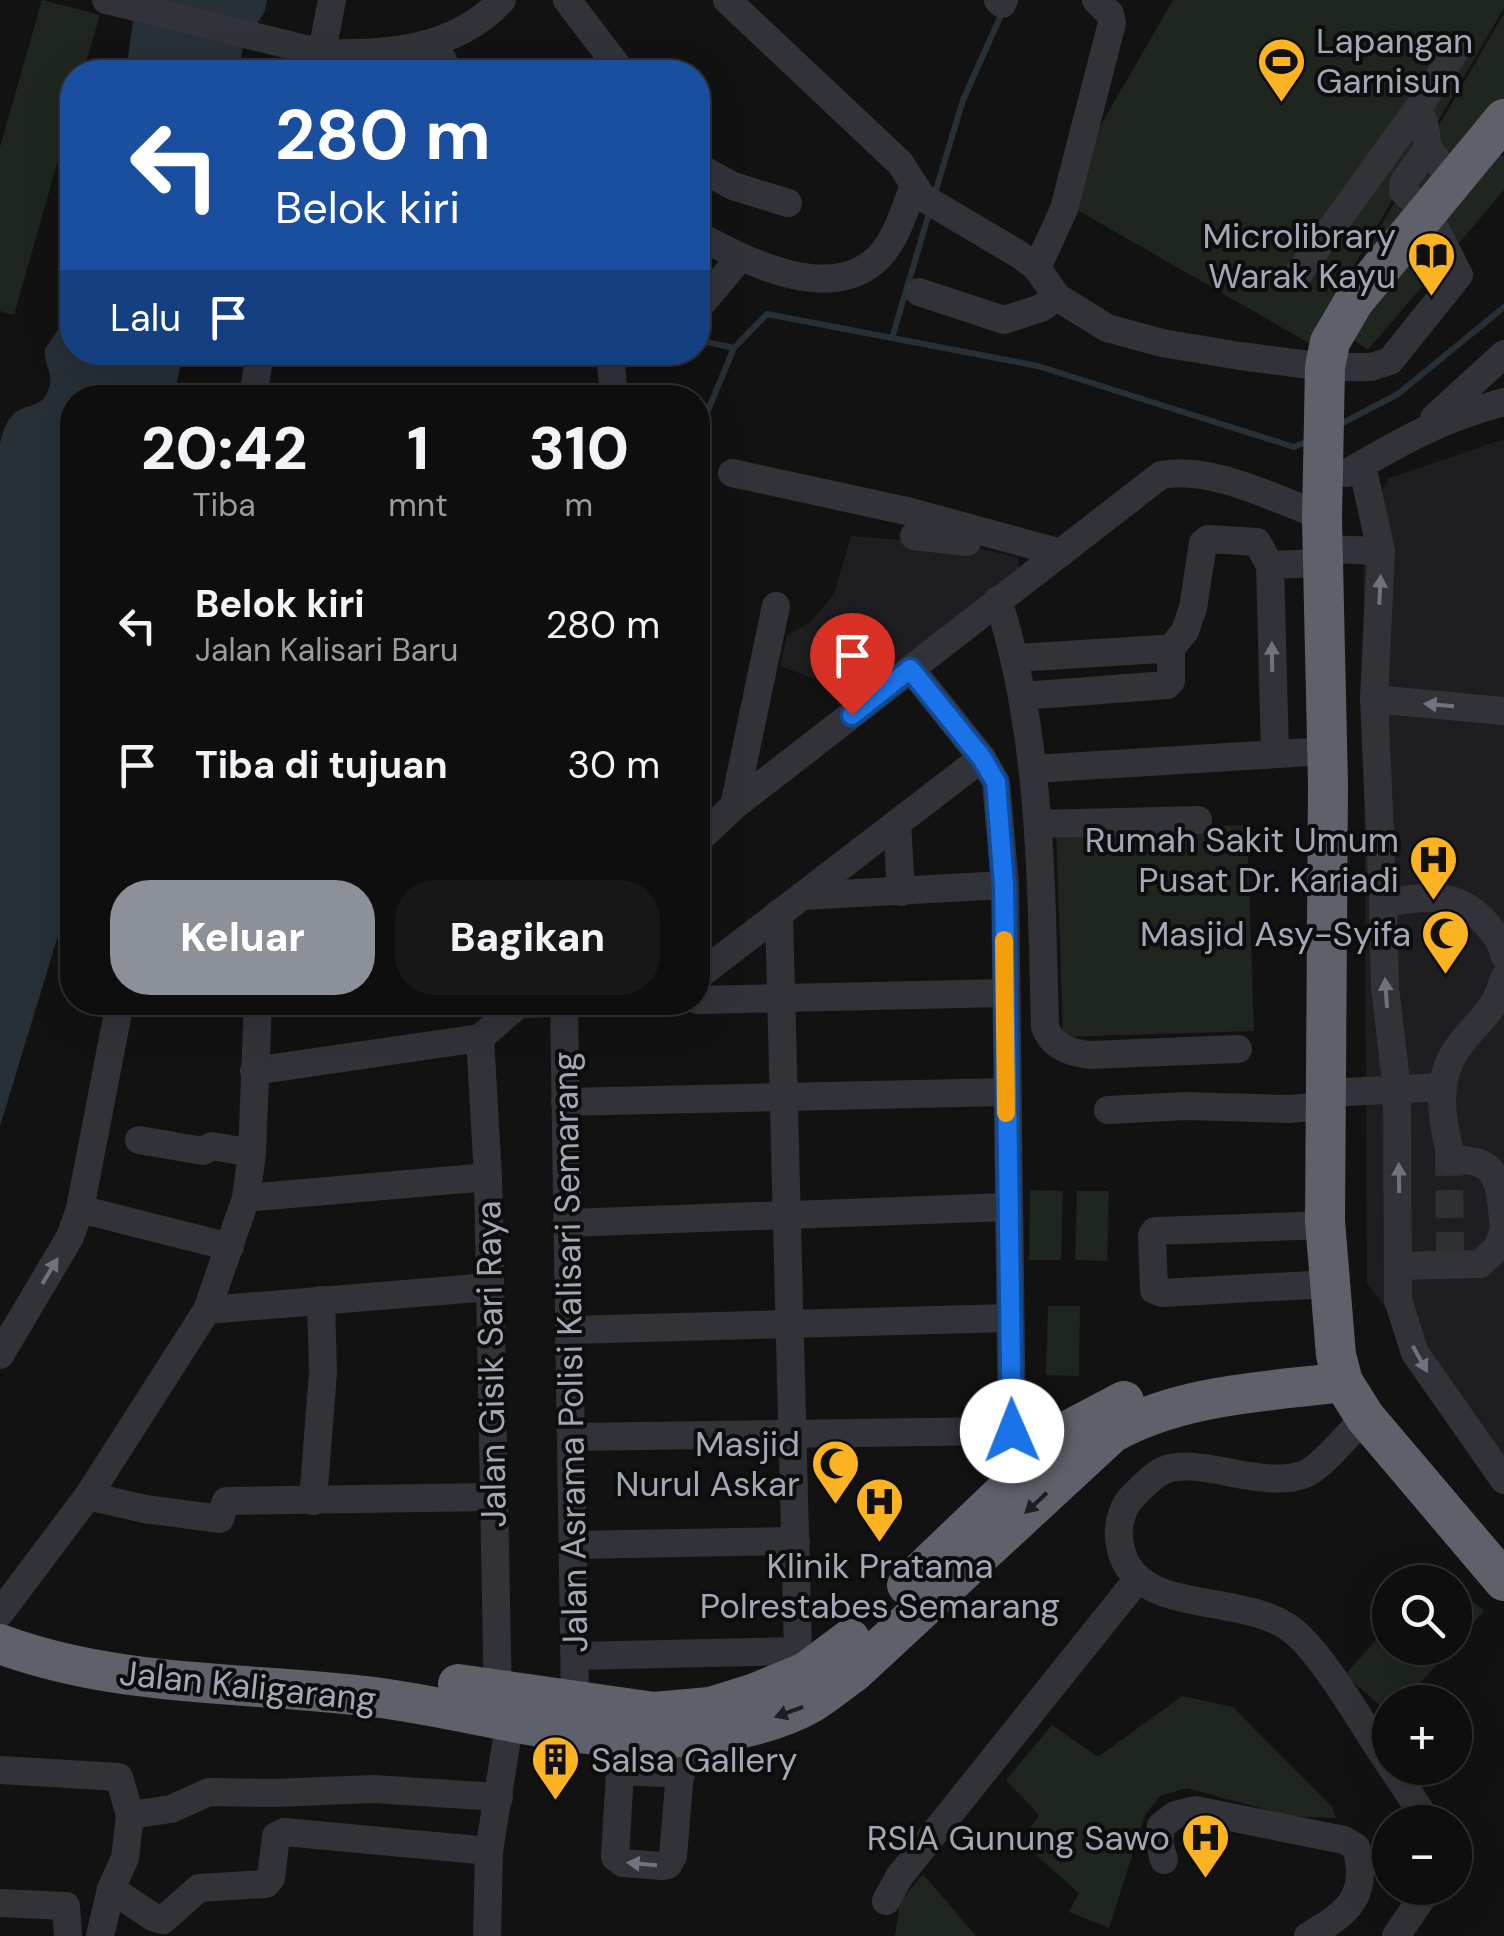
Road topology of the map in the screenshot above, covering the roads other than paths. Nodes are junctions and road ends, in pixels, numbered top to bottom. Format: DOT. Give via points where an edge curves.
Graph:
graph roads {
  1 [pos="106,0"];
  2 [pos="332,0"];
  3 [pos="502,0"];
  4 [pos="567,0"];
  5 [pos="727,0"];
  6 [pos="1100,3"];
  7 [pos="435,43"];
  8 [pos="1458,48"];
  9 [pos="315,60"];
  10 [pos="321,60"];
  11 [pos="337,60"];
  12 [pos="443,60"];
  13 [pos="613,60"];
  14 [pos="1417,110"];
  15 [pos="1497,127"];
  16 [pos="1428,148"];
  17 [pos="710,174"];
  18 [pos="924,198"];
  19 [pos="1352,200"];
  20 [pos="1429,200"];
  21 [pos="788,203"];
  22 [pos="710,242"];
  23 [pos="739,258"];
  24 [pos="1037,268"];
  25 [pos="1299,273"];
  26 [pos="919,292"];
  27 [pos="710,293"];
  28 [pos="1057,296"];
  29 [pos="1504,354"];
  30 [pos="1328,365"];
  31 [pos="1504,402"];
  32 [pos="1422,430"];
  33 [pos="732,472"];
  34 [pos="1327,515"];
  35 [pos="914,536"];
  36 [pos="1381,551"];
  37 [pos="1056,557"];
  38 [pos="1270,565"];
  39 [pos="998,600"];
  40 [pos="776,606"];
  41 [pos="1168,652"];
  42 [pos="1015,658"];
  43 [pos="910,669"];
  44 [pos="1022,696"];
  45 [pos="1374,699"];
  46 [pos="1504,711"];
  47 [pos="1274,754"];
  48 [pos="982,758"];
  49 [pos="1325,762"];
  50 [pos="1032,769"];
  51 [pos="1380,788"];
  52 [pos="734,806"];
  53 [pos="1198,820"];
  54 [pos="896,823"];
  55 [pos="1039,824"];
  56 [pos="710,829"];
  57 [pos="1004,885"];
  58 [pos="901,892"];
  59 [pos="1383,903"];
  60 [pos="790,904"];
  61 [pos="1504,955"];
  62 [pos="710,967"];
  63 [pos="1504,978"];
  64 [pos="1004,993"];
  65 [pos="781,998"];
  66 [pos="710,1000"];
  67 [pos="117,1015"];
  68 [pos="257,1015"];
  69 [pos="506,1015"];
  70 [pos="564,1015"];
  71 [pos="480,1038"];
  72 [pos="1238,1050"];
  73 [pos="254,1071"];
  74 [pos="1442,1088"];
  75 [pos="1398,1090"];
  76 [pos="1006,1092"];
  77 [pos="784,1097"];
  78 [pos="566,1102"];
  79 [pos="1326,1102"];
  80 [pos="1108,1110"];
  81 [pos="138,1140"];
  82 [pos="252,1153"];
  83 [pos="488,1177"];
  84 [pos="246,1198"];
  85 [pos="1008,1207"];
  86 [pos="80,1209"];
  87 [pos="787,1215"];
  88 [pos="568,1223"];
  89 [pos="1326,1223"];
  90 [pos="1504,1230"];
  91 [pos="230,1246"];
  92 [pos="1400,1266"];
  93 [pos="1330,1284"];
  94 [pos="490,1287"];
  95 [pos="321,1300"];
  96 [pos="207,1310"];
  97 [pos="1010,1318"];
  98 [pos="790,1324"];
  99 [pos="569,1330"];
  100 [pos="0,1355"];
  101 [pos="1339,1368"];
  102 [pos="1365,1417"];
  103 [pos="1069,1430"];
  104 [pos="1012,1431"];
  105 [pos="793,1434"];
  106 [pos="571,1437"];
  107 [pos="1504,1480"];
  108 [pos="88,1496"];
  109 [pos="494,1497"];
  110 [pos="313,1501"];
  111 [pos="796,1542"];
  112 [pos="573,1545"];
  113 [pos="937,1575"];
  114 [pos="1137,1580"];
  115 [pos="1504,1581"];
  116 [pos="3,1606"];
  117 [pos="0,1644"];
  118 [pos="575,1656"];
  119 [pos="802,1662"];
  120 [pos="168,1667"];
  121 [pos="576,1701"];
  122 [pos="502,1709"];
  123 [pos="1372,1738"];
  124 [pos="622,1755"];
  125 [pos="682,1756"];
  126 [pos="0,1770"];
  127 [pos="498,1797"];
  128 [pos="130,1816"];
  129 [pos="489,1851"];
  130 [pos="1164,1860"];
  131 [pos="111,1889"];
  132 [pos="886,1901"];
  133 [pos="0,1902"];
  134 [pos="1417,1905"];
  135 [pos="68,1936"];
  136 [pos="100,1936"];
  137 [pos="487,1936"];
  138 [pos="1308,1936"];
  139 [pos="1396,1936"];
  1 -- 9 [label="street" via="292,46"];
  2 -- 10 [label="street"];
  3 -- 7 [label="street" via="470,27"];
  4 -- 13 [label="street"];
  5 -- 18 [label="street" via="900,162"];
  6 -- 24 [label="street" via="1112,23 1064,209"];
  7 -- 11 [label="street"];
  7 -- 12 [label="street"];
  8 -- 14 [label="street"];
  14 -- 16 [label="street"];
  14 -- 19 [label="street"];
  15 -- 20 [label="highway"];
  16 -- 20 [label="street"];
  16 -- 20 [label="street"];
  17 -- 21 [label="street"];
  18 -- 23 [label="street" via="877,258 852,272 791,275"];
  18 -- 24 [label="street"];
  19 -- 20 [label="street" via="1388,194"];
  19 -- 25 [label="street"];
  20 -- 30 [label="highway" via="1354,301"];
  20 -- 30 [label="street" via="1458,280 1390,361"];
  22 -- 23 [label="street"];
  23 -- 27 [label="street"];
  24 -- 28 [label="street"];
  26 -- 28 [label="street" via="1004,320"];
  28 -- 30 [label="street" via="1107,328 1162,343"];
  29 -- 32 [label="street"];
  30 -- 34 [label="highway"];
  31 -- 32 [label="street"];
  32 -- 34 [label="street"];
  33 -- 37 [label="street" via="911,512"];
  34 -- 36 [label="street"];
  34 -- 36 [label="street"];
  34 -- 37 [label="street" via="1179,471 1161,475"];
  34 -- 38 [label="street"];
  34 -- 49 [label="highway"];
  35 -- 37 [label="street"];
  45 -- 36 [label="street, one-way"];
  37 -- 39 [label="street"];
  38 -- 41 [label="street" via="1257,542 1203,543 1193,608"];
  47 -- 38 [label="street, one-way"];
  39 -- 42 [label="street"];
  39 -- 43 [label="street"];
  40 -- 52 [label="street"];
  41 -- 42 [label="street"];
  41 -- 44 [label="street" via="1173,666 1166,685"];
  42 -- 44 [label="street"];
  43 -- 48 [label="street"];
  43 -- 52 [label="street"];
  44 -- 50 [label="street"];
  46 -- 45 [label="street, one-way"];
  45 -- 51 [label="street"];
  47 -- 49 [label="street"];
  47 -- 50 [label="street"];
  48 -- 54 [label="street"];
  48 -- 57 [label="street" via="996,782"];
  49 -- 51 [label="street"];
  49 -- 79 [label="highway"];
  50 -- 55 [label="street"];
  51 -- 59 [label="street"];
  52 -- 56 [label="street"];
  53 -- 55 [label="street"];
  54 -- 58 [label="street"];
  54 -- 60 [label="street"];
  55 -- 72 [label="street" via="1049,1037 1071,1053 1090,1055"];
  57 -- 58 [label="street"];
  57 -- 64 [label="street"];
  58 -- 60 [label="street"];
  59 -- 61 [label="street" via="1433,897 1473,907"];
  75 -- 59 [label="street, one-way"];
  60 -- 62 [label="street"];
  60 -- 65 [label="street"];
  63 -- 74 [label="street" via="1497,1005 1456,1050"];
  64 -- 65 [label="street"];
  64 -- 76 [label="street"];
  65 -- 66 [label="street"];
  65 -- 77 [label="street"];
  67 -- 86 [label="street"];
  68 -- 73 [label="street"];
  69 -- 71 [label="street"];
  70 -- 78 [label="street, Jalan Asrama Polisi Kalisari Semarang"];
  71 -- 73 [label="street"];
  71 -- 83 [label="street, Jalan Gisik Sari Raya"];
  73 -- 82 [label="street"];
  74 -- 75 [label="street"];
  74 -- 90 [label="street" via="1450,1154 1488,1166 1498,1181"];
  75 -- 79 [label="street"];
  92 -- 75 [label="street, one-way"];
  76 -- 77 [label="street"];
  76 -- 85 [label="street"];
  77 -- 78 [label="street"];
  77 -- 87 [label="street"];
  78 -- 88 [label="street, Jalan Asrama Polisi Kalisari Semarang"];
  79 -- 80 [label="street" via="1289,1110"];
  79 -- 89 [label="highway"];
  81 -- 82 [label="street"];
  82 -- 84 [label="street"];
  83 -- 84 [label="street"];
  83 -- 94 [label="street, Jalan Gisik Sari Raya"];
  84 -- 91 [label="street"];
  85 -- 87 [label="street"];
  85 -- 97 [label="street"];
  86 -- 91 [label="street"];
  100 -- 86 [label="street, one-way"];
  87 -- 88 [label="street"];
  87 -- 98 [label="street"];
  88 -- 99 [label="street, Jalan Asrama Polisi Kalisari Semarang"];
  89 -- 93 [label="highway"];
  89 -- 93 [label="street" via="1155,1231 1154,1290"];
  90 -- 92 [label="street" via="1480,1264 1450,1259"];
  91 -- 96 [label="street"];
  92 -- 107 [label="street, one-way" via="1398,1300 1415,1353"];
  93 -- 101 [label="highway"];
  94 -- 95 [label="street"];
  94 -- 109 [label="street, Jalan Gisik Sari Raya"];
  95 -- 96 [label="street"];
  95 -- 110 [label="street" via="322,1412"];
  96 -- 108 [label="street"];
  97 -- 98 [label="street"];
  97 -- 104 [label="street"];
  98 -- 99 [label="street"];
  98 -- 105 [label="street"];
  99 -- 106 [label="street, Jalan Asrama Polisi Kalisari Semarang"];
  101 -- 102 [label="highway"];
  101 -- 103 [label="highway, Jalan Kaligarang" via="1161,1384"];
  101 -- 113 [label="highway, Jalan Kaligarang, one-way" via="1137,1419"];
  102 -- 114 [label="street" via="1307,1474 1278,1479 1164,1470 1126,1503 1118,1532 1122,1558"];
  102 -- 115 [label="highway"];
  103 -- 104 [label="street"];
  103 -- 113 [label="highway, Jalan Kaligarang"];
  104 -- 105 [label="street"];
  105 -- 106 [label="street"];
  105 -- 111 [label="street"];
  106 -- 112 [label="street, Jalan Asrama Polisi Kalisari Semarang"];
  108 -- 110 [label="street" via="220,1519 226,1501"];
  108 -- 116 [label="street"];
  109 -- 110 [label="street"];
  109 -- 122 [label="street, Jalan Gisik Sari Raya"];
  111 -- 112 [label="street"];
  111 -- 119 [label="street"];
  112 -- 118 [label="street, Jalan Asrama Polisi Kalisari Semarang"];
  113 -- 119 [label="highway, Jalan Kaligarang" via="842,1647"];
  113 -- 125 [label="highway, Jalan Kaligarang, one-way" via="854,1672 810,1704"];
  114 -- 123 [label="street" via="1172,1598 1260,1612 1291,1629"];
  114 -- 132 [label="street"];
  116 -- 120 [label="highway, Jalan Kaligarang" via="59,1639"];
  117 -- 120 [label="highway, Jalan Kaligarang" via="62,1664"];
  118 -- 119 [label="street"];
  118 -- 121 [label="street, Jalan Asrama Polisi Kalisari Semarang"];
  119 -- 121 [label="highway, Jalan Kaligarang" via="755,1693 710,1707 654,1712"];
  120 -- 122 [label="highway, Jalan Kaligarang" via="381,1673"];
  121 -- 122 [label="highway, Jalan Kaligarang"];
  122 -- 124 [label="highway, Jalan Kaligarang"];
  122 -- 127 [label="street, Jalan Gisik Sari Raya"];
  124 -- 125 [label="highway, Jalan Kaligarang"];
  125 -- 124 [label="street, one-way" via="673,1856 662,1866 615,1857"];
  126 -- 128 [label="street" via="120,1778"];
  127 -- 128 [label="street" via="373,1789 209,1792 171,1809"];
  127 -- 129 [label="street, Jalan Gisik Sari Raya"];
  128 -- 131 [label="street" via="125,1858"];
  129 -- 131 [label="street" via="278,1833 269,1882 199,1888 163,1920"];
  129 -- 137 [label="street, Jalan Gisik Sari Raya"];
  130 -- 138 [label="street" via="1161,1826 1195,1810 1344,1840 1356,1847 1360,1862 1356,1896 1344,1915"];
  131 -- 136 [label="street"];
  133 -- 135 [label="street" via="66,1906"];
  134 -- 139 [label="street"];
}
